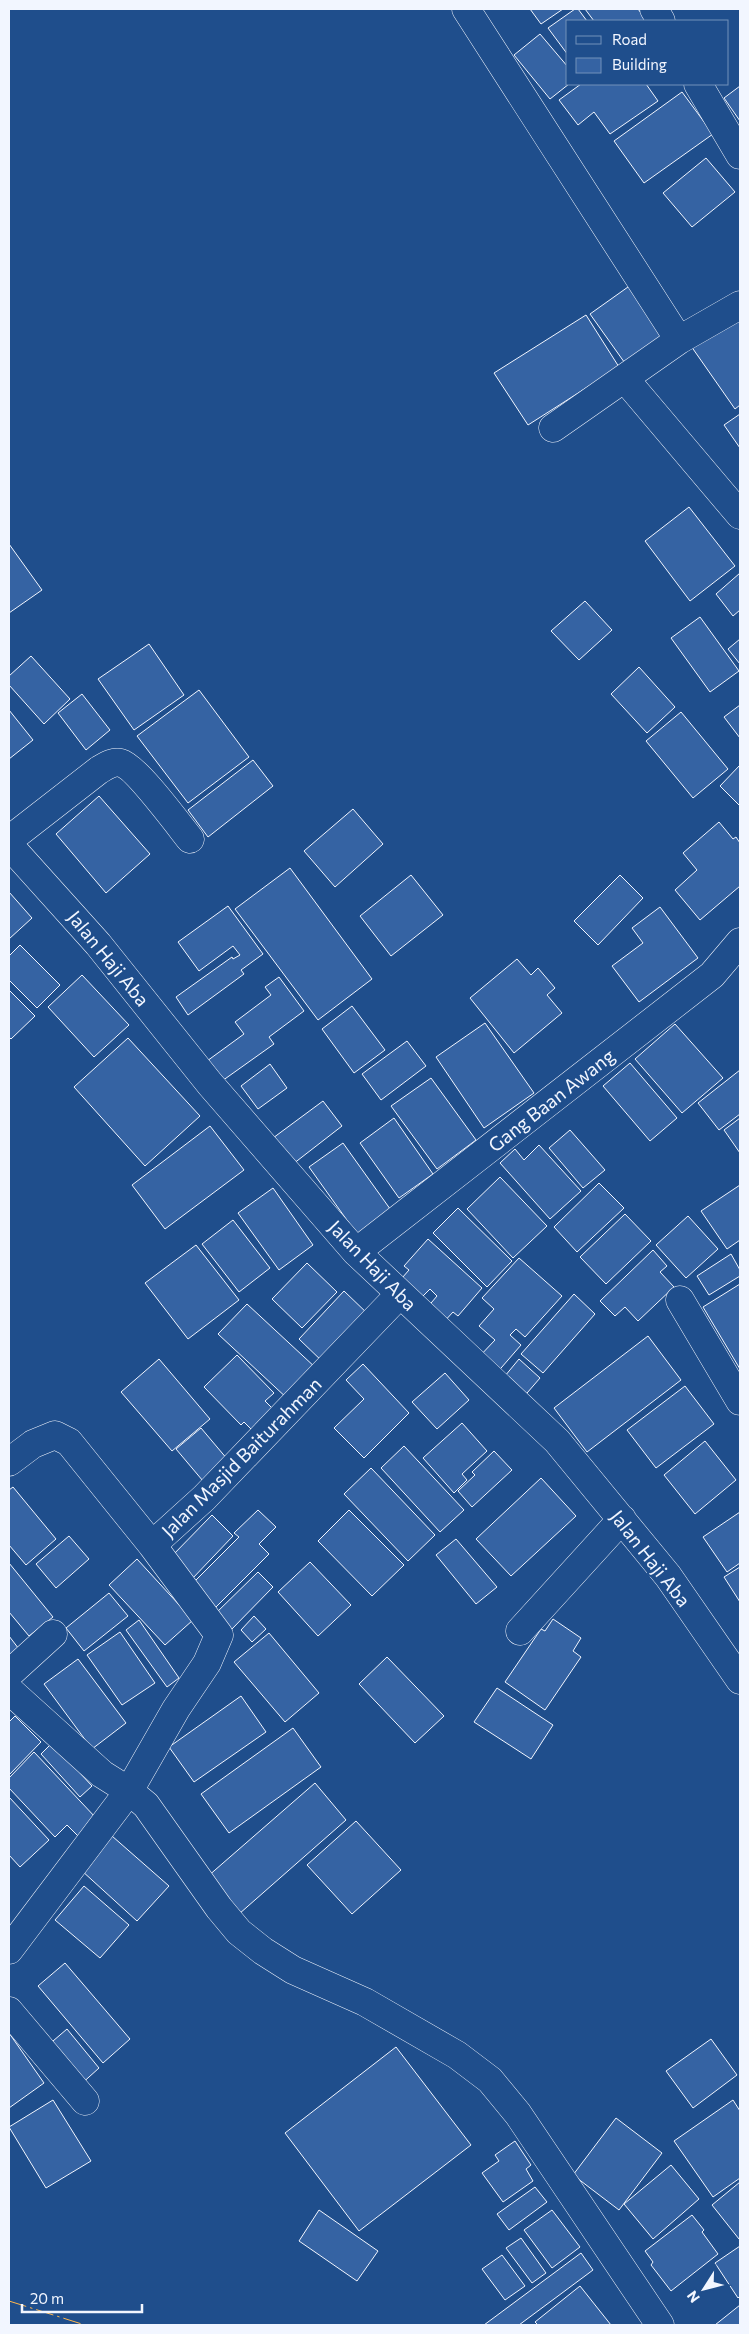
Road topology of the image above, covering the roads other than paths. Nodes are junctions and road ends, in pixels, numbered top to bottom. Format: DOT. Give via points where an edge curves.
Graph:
graph roads {
  1 [pos="466,9"];
  2 [pos="654,9"];
  3 [pos="660,20"];
  4 [pos="699,85"];
  5 [pos="740,155"];
  6 [pos="740,306"];
  7 [pos="679,340"];
  8 [pos="625,379"];
  9 [pos="553,428"];
  10 [pos="740,515"];
  11 [pos="190,838"];
  12 [pos="9,840"];
  13 [pos="9,845"];
  14 [pos="740,942"];
  15 [pos="356,1252"];
  16 [pos="400,1294"];
  17 [pos="680,1300"];
  18 [pos="740,1401"];
  19 [pos="9,1462"];
  20 [pos="622,1519"];
  21 [pos="152,1545"];
  22 [pos="520,1631"];
  23 [pos="53,1634"];
  24 [pos="9,1674"];
  25 [pos="740,1680"];
  26 [pos="9,1690"];
  27 [pos="129,1791"];
  28 [pos="9,1950"];
  29 [pos="9,2011"];
  30 [pos="85,2100"];
  31 [pos="660,2325"];
  1 -- 7 [label="street"];
  2 -- 3 [label="street"];
  4 -- 5 [label="street"];
  6 -- 7 [label="street"];
  7 -- 8 [label="street"];
  8 -- 9 [label="street"];
  8 -- 10 [label="street"];
  11 -- 12 [label="street" via="136,774 122,763 110,764 99,770"];
  13 -- 15 [label="street, Jalan Haji Aba" via="92,937 210,1084"];
  14 -- 15 [label="street, Gang Baan Awang" via="712,975"];
  15 -- 16 [label="street, Jalan Haji Aba"];
  16 -- 20 [label="street, Jalan Haji Aba" via="557,1441"];
  16 -- 21 [label="street, Jalan Masjid Baiturahman" via="204,1498"];
  17 -- 18 [label="street"];
  19 -- 21 [label="street" via="33,1444 55,1434 69,1442"];
  20 -- 22 [label="street"];
  20 -- 25 [label="street, Jalan Haji Aba" via="668,1576"];
  21 -- 27 [label="street, Jalan Masjid Baiturahman" via="219,1635 207,1663 176,1709"];
  23 -- 24 [label="street"];
  26 -- 27 [label="street" via="102,1774"];
  27 -- 28 [label="street, Jalan Masjid Baiturahman"];
  27 -- 31 [label="street" via="146,1805 239,1932 293,1970 365,2002 457,2055 490,2080 518,2114"];
  29 -- 30 [label="street"];
}
